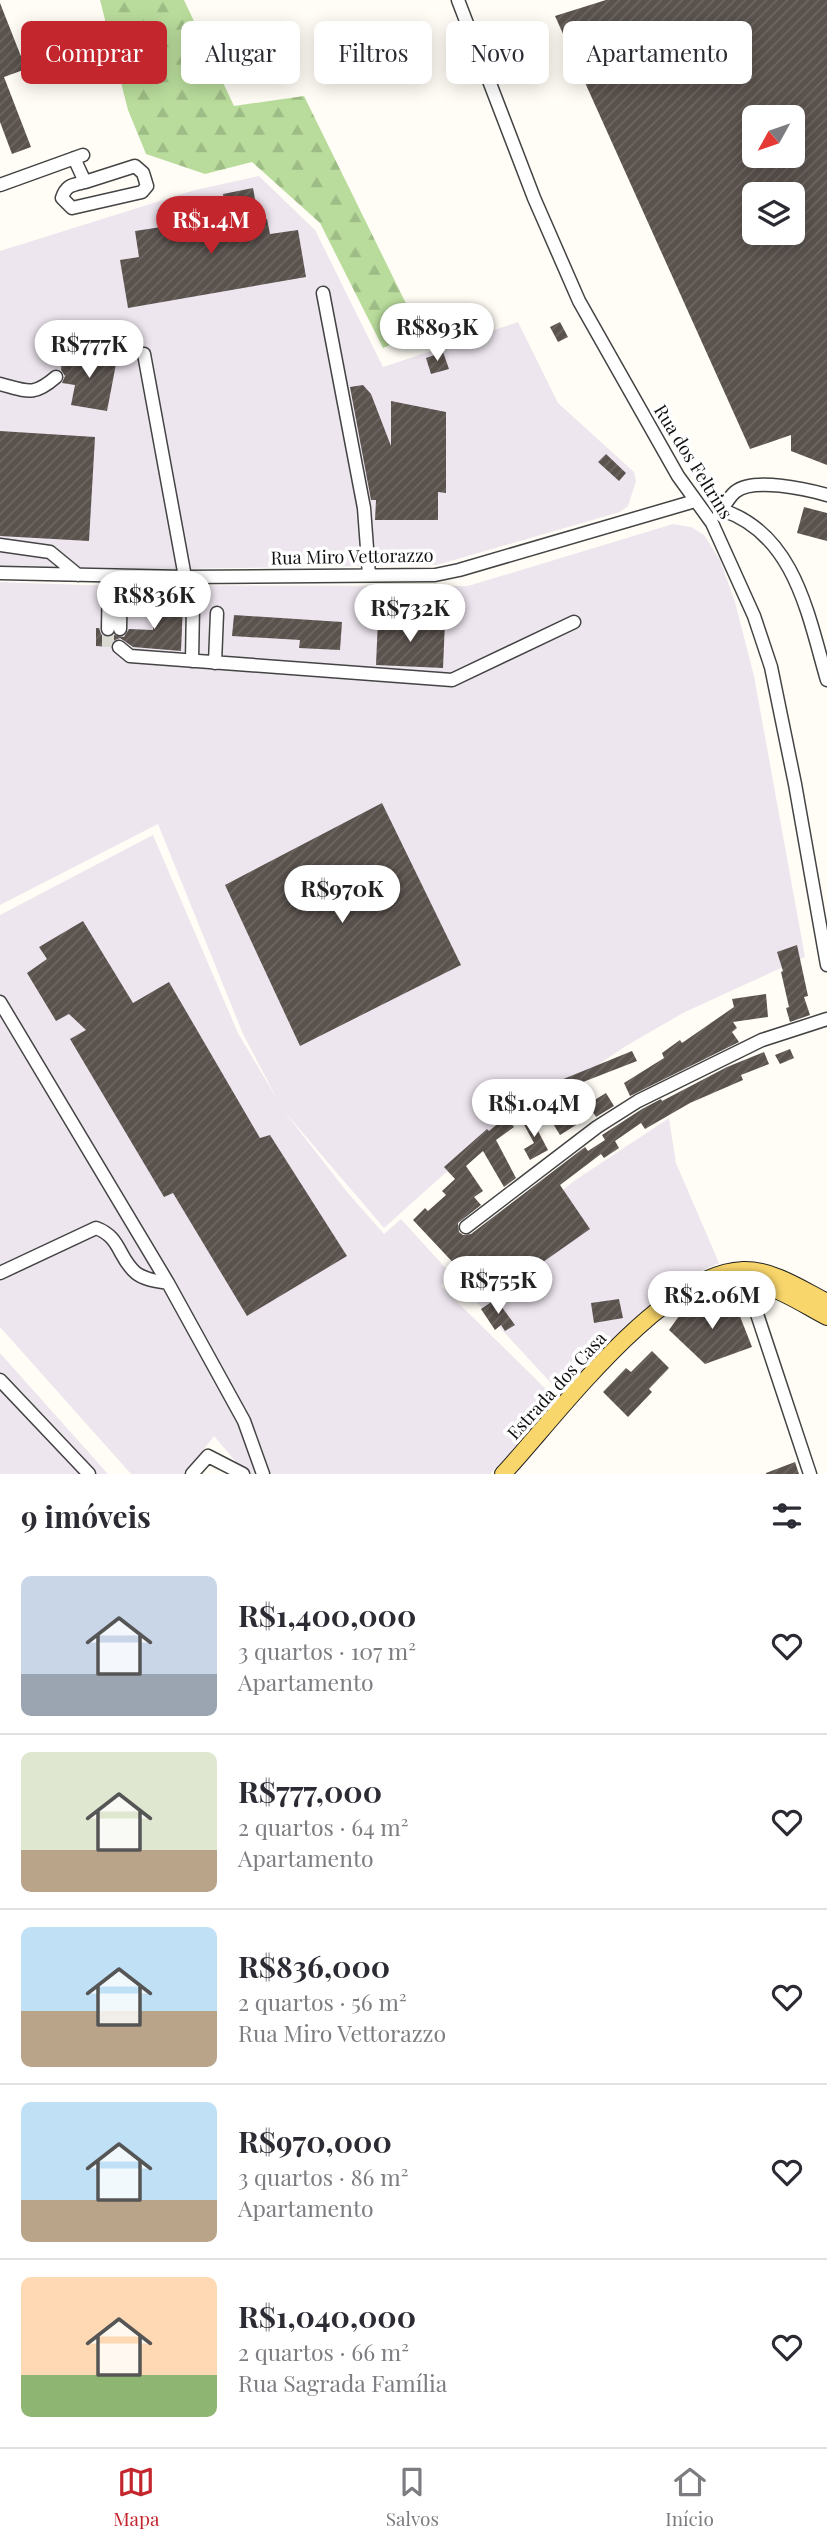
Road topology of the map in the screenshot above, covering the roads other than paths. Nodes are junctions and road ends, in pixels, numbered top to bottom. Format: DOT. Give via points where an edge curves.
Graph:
graph roads {
  1 [pos="458,0"];
  2 [pos="85,182"];
  3 [pos="0,185"];
  4 [pos="324,293"];
  5 [pos="144,354"];
  6 [pos="56,377"];
  7 [pos="0,384"];
  8 [pos="827,495"];
  9 [pos="695,501"];
  10 [pos="722,510"];
  11 [pos="712,523"];
  12 [pos="0,545"];
  13 [pos="0,573"];
  14 [pos="78,575"];
  15 [pos="369,575"];
  16 [pos="115,576"];
  17 [pos="185,577"];
  18 [pos="193,606"];
  19 [pos="217,613"];
  20 [pos="574,622"];
  21 [pos="114,629"];
  22 [pos="119,647"];
  23 [pos="192,661"];
  24 [pos="215,663"];
  25 [pos="827,680"];
  26 [pos="827,965"];
  27 [pos="0,1002"];
  28 [pos="827,1019"];
  29 [pos="466,1227"];
  30 [pos="0,1273"];
  31 [pos="168,1283"];
  32 [pos="753,1288"];
  33 [pos="827,1302"];
  34 [pos="827,1317"];
  35 [pos="0,1380"];
  36 [pos="211,1457"];
  37 [pos="222,1473"];
  38 [pos="89,1474"];
  39 [pos="192,1474"];
  40 [pos="243,1474"];
  41 [pos="263,1474"];
  42 [pos="503,1474"];
  43 [pos="514,1474"];
  44 [pos="810,1474"];
  1 -- 9 [label="street, Rua dos Feltrins" via="579,301"];
  2 -- 2 [label="street" via="135,166 147,186 142,192 72,208 62,198 68,186"];
  2 -- 3 [label="street" via="79,157"];
  4 -- 15 [label="street" via="364,508"];
  5 -- 17 [label="street"];
  6 -- 7 [label="street" via="37,391"];
  8 -- 10 [label="street" via="748,485"];
  9 -- 11 [label="street, Rua dos Feltrins"];
  9 -- 15 [label="street, Rua Miro Vettorazzo" via="458,570 435,575"];
  10 -- 11 [label="street"];
  10 -- 25 [label="street" via="753,526 779,550 800,589"];
  11 -- 26 [label="street, Rua dos Feltrins" via="771,667"];
  12 -- 14 [label="street" via="50,552"];
  13 -- 14 [label="street, Rua Miro Vettorazzo"];
  14 -- 16 [label="street, Rua Miro Vettorazzo"];
  15 -- 17 [label="street, Rua Miro Vettorazzo"];
  16 -- 17 [label="street, Rua Miro Vettorazzo"];
  16 -- 21 [label="street"];
  18 -- 23 [label="street"];
  19 -- 24 [label="street"];
  20 -- 24 [label="street" via="452,680"];
  22 -- 23 [label="street" via="130,656"];
  23 -- 24 [label="street"];
  27 -- 31 [label="street"];
  28 -- 29 [label="street" via="762,1040 638,1101"];
  30 -- 31 [label="street" via="96,1228 109,1233 135,1272"];
  31 -- 41 [label="street" via="244,1421"];
  32 -- 34 [label="main road, Estrada dos Casa" via="769,1287"];
  32 -- 43 [label="main road, Estrada dos Casa" via="738,1280 714,1286 690,1296 647,1329"];
  32 -- 44 [label="street"];
  33 -- 42 [label="main road, Estrada dos Casa" via="757,1271 731,1271 690,1287 634,1331"];
  35 -- 38 [label="street"];
  36 -- 37 [label="street"];
  36 -- 39 [label="street"];
  36 -- 40 [label="street"];
}
